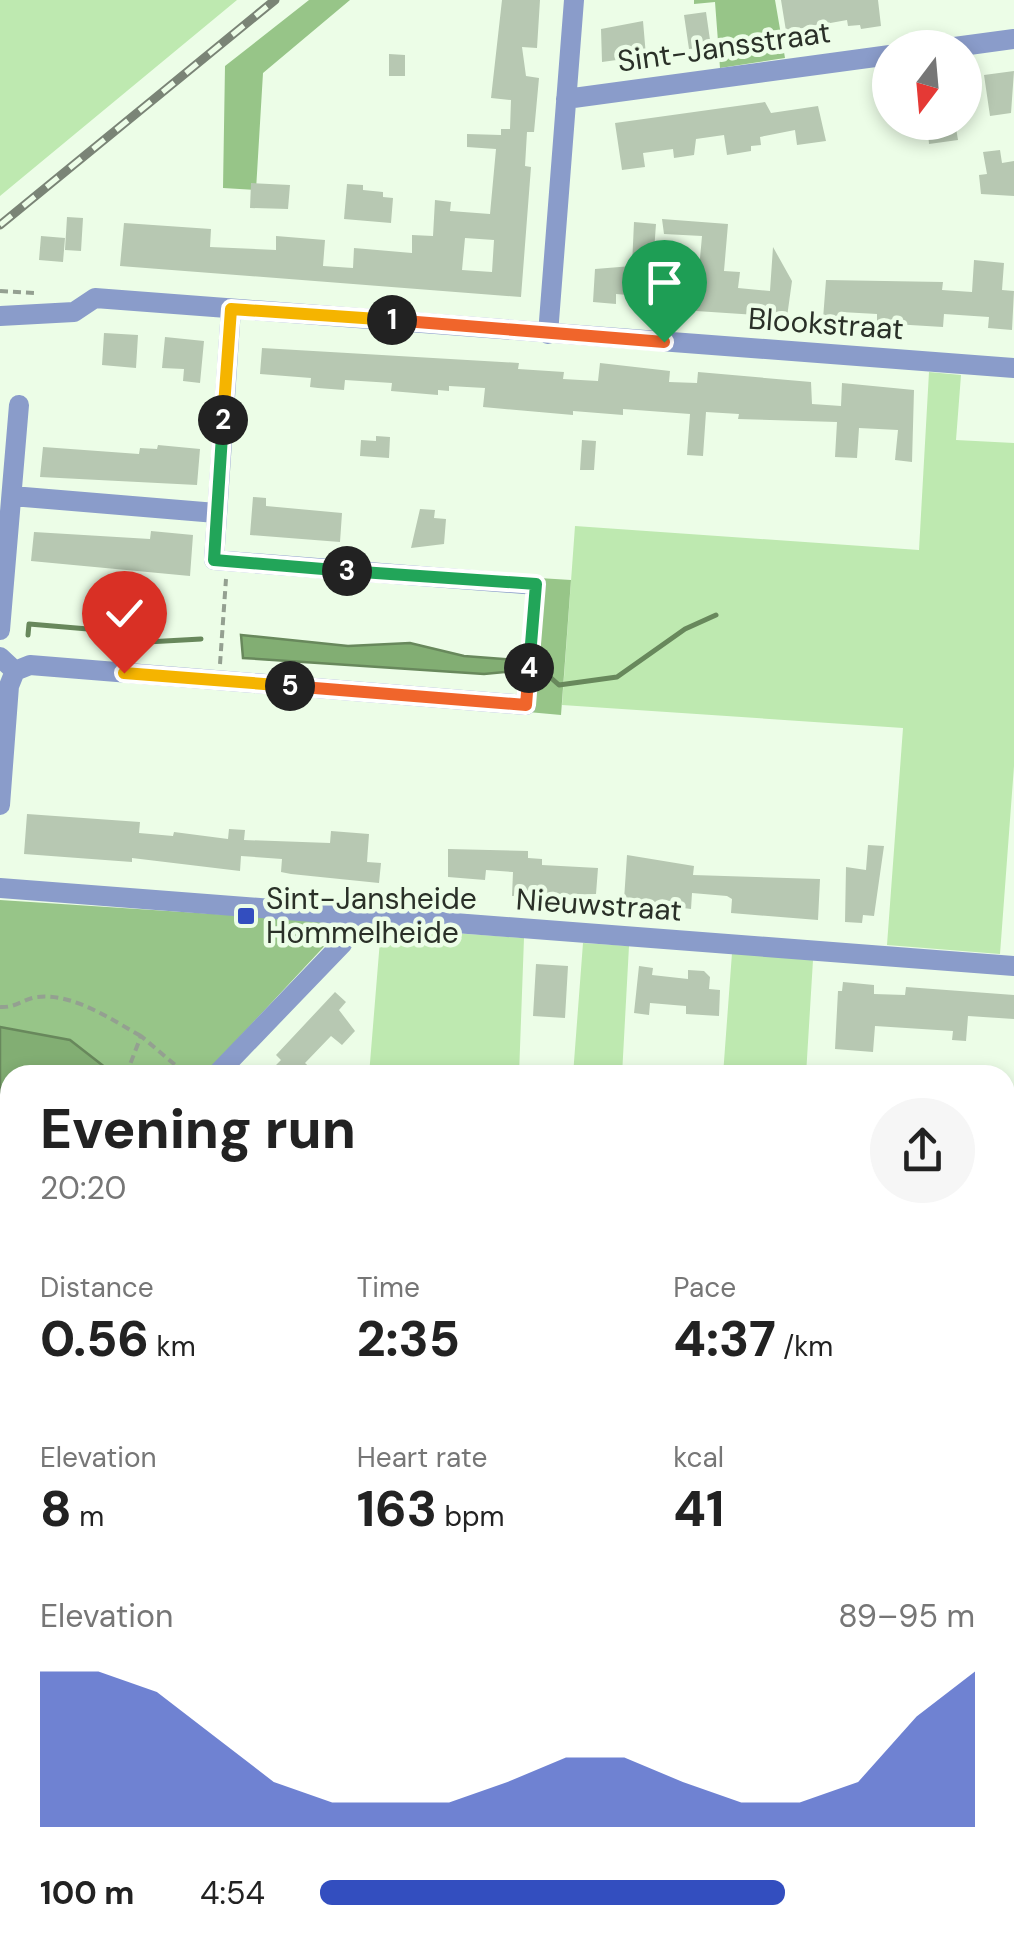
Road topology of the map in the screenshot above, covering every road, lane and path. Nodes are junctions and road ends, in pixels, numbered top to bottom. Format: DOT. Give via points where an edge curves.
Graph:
graph roads {
  1 [pos="574,0"];
  2 [pos="1014,38"];
  3 [pos="982,43"];
  4 [pos="872,57"];
  5 [pos="566,98"];
  6 [pos="231,309"];
  7 [pos="0,316"];
  8 [pos="548,334"];
  9 [pos="1014,368"];
  10 [pos="20,404"];
  11 [pos="12,496"];
  12 [pos="216,513"];
  13 [pos="536,584"];
  14 [pos="0,630"];
  15 [pos="7,664"];
  16 [pos="526,705"];
  17 [pos="0,805"];
  18 [pos="0,888"];
  19 [pos="357,916"];
  20 [pos="1014,966"];
  21 [pos="0,1007"];
  22 [pos="141,1036"];
  23 [pos="130,1065"];
  24 [pos="175,1065"];
  25 [pos="226,1065"];
  1 -- 5 [label="street, Sint-Jansstraat"];
  2 -- 3 [label="street"];
  4 -- 5 [label="street, Sint-Jansstraat"];
  5 -- 8 [label="street, Sint-Jansstraat"];
  6 -- 7 [label="street, Blookstraat" via="95,298 74,312"];
  6 -- 8 [label="street, Blookstraat"];
  6 -- 12 [label="street"];
  8 -- 9 [label="street, Blookstraat"];
  10 -- 11 [label="street"];
  11 -- 12 [label="street"];
  11 -- 14 [label="street"];
  12 -- 13 [label="street" via="214,560"];
  13 -- 16 [label="path"];
  15 -- 16 [label="street"];
  15 -- 17 [label="street"];
  18 -- 19 [label="street, Nieuwstraat"];
  19 -- 20 [label="street, Nieuwstraat"];
  19 -- 25 [label="street" via="342,944"];
  21 -- 22 [label="path" via="57,998"];
  22 -- 23 [label="path"];
  22 -- 24 [label="path"];
}
